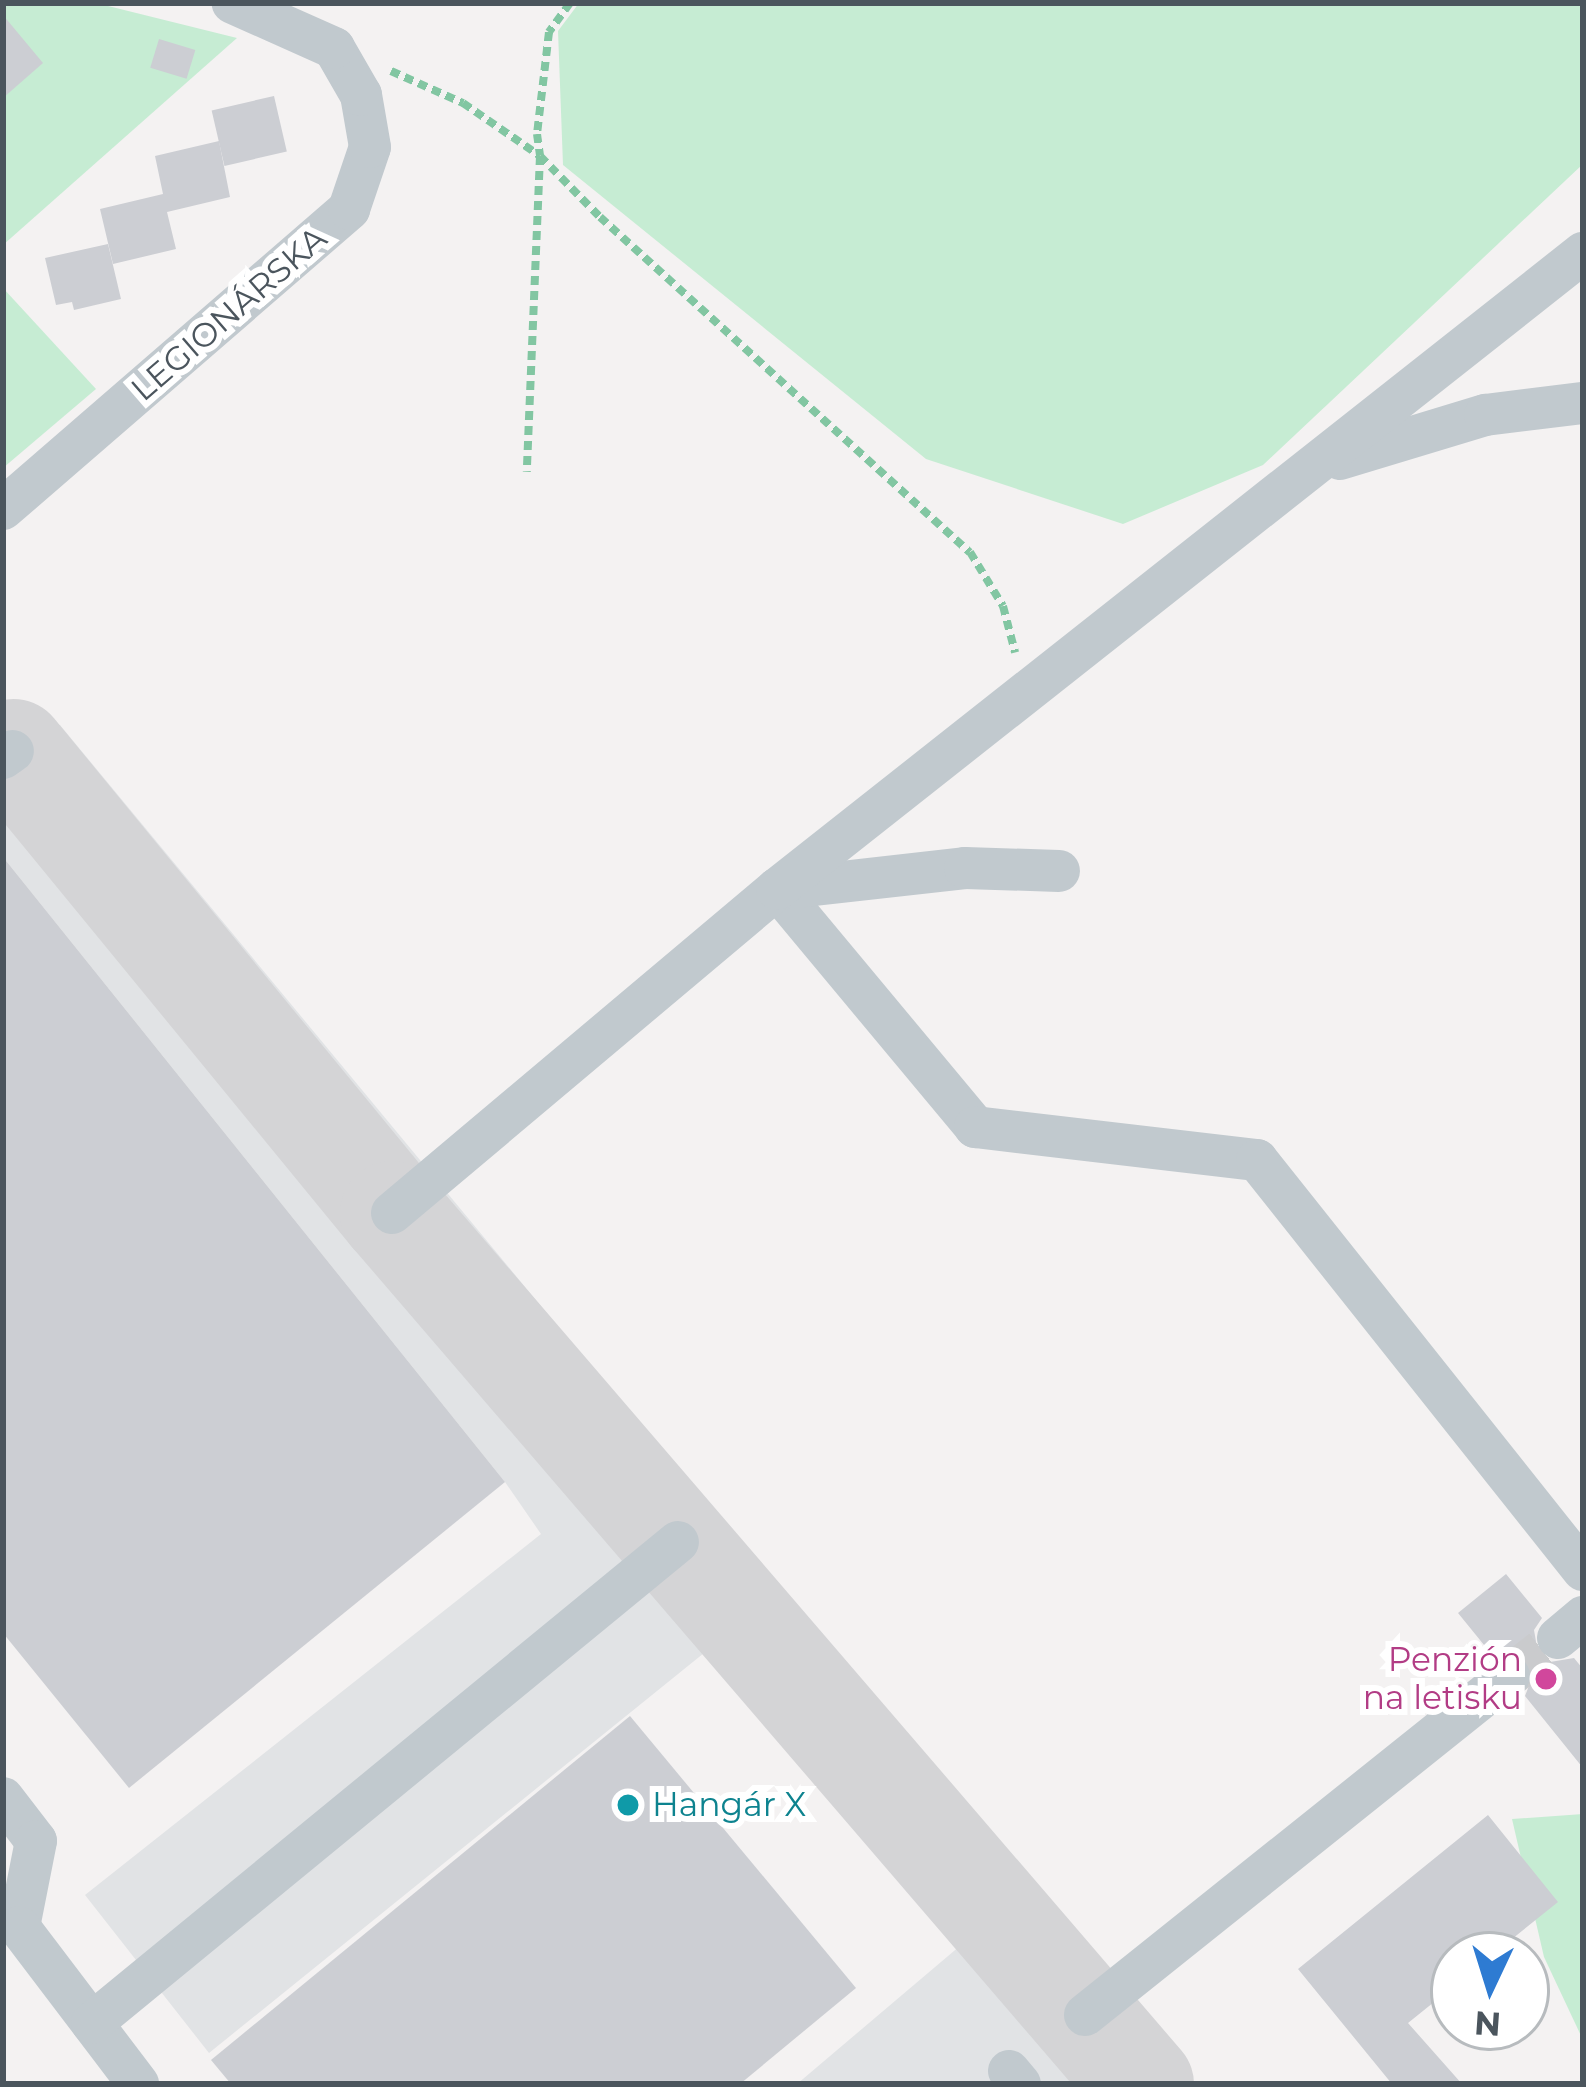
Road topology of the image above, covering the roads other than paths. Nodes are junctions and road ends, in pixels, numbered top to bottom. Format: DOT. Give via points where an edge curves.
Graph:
graph roads {
  1 [pos="233,3"];
  2 [pos="1583,253"];
  3 [pos="1583,403"];
  4 [pos="1305,472"];
  5 [pos="3,508"];
  6 [pos="1059,871"];
  7 [pos="777,889"];
  8 [pos="392,1213"];
  9 [pos="678,1542"];
  10 [pos="1583,1570"];
  11 [pos="1509,1676"];
  12 [pos="3,1798"];
  13 [pos="1085,2015"];
  14 [pos="92,2023"];
  15 [pos="138,2084"];
  1 -- 5 [label="street, LEGIONÁRSKA" via="334,48 362,94 370,147 349,209"];
  2 -- 4 [label="street"];
  3 -- 4 [label="street" via="1485,415"];
  4 -- 7 [label="street"];
  6 -- 7 [label="street" via="965,868"];
  7 -- 8 [label="street"];
  7 -- 10 [label="street" via="975,1127 1257,1160"];
  9 -- 14 [label="street"];
  11 -- 13 [label="street"];
  12 -- 14 [label="street" via="36,1841 19,1927"];
  14 -- 15 [label="street"];
}
